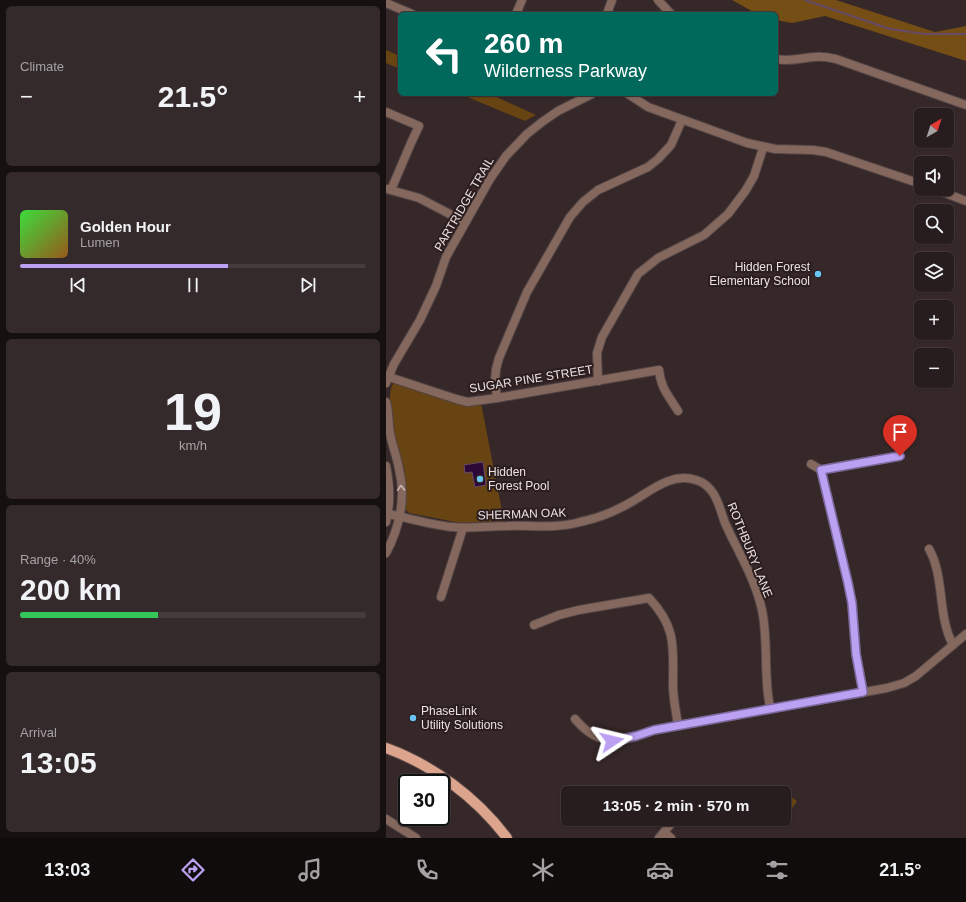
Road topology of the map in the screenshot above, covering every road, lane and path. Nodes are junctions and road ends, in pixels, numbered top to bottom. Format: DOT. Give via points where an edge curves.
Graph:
graph roads {
  1 [pos="522,0"];
  2 [pos="612,0"];
  3 [pos="658,0"];
  4 [pos="386,3"];
  5 [pos="407,12"];
  6 [pos="517,12"];
  7 [pos="608,12"];
  8 [pos="669,12"];
  9 [pos="778,59"];
  10 [pos="588,96"];
  11 [pos="631,96"];
  12 [pos="966,105"];
  13 [pos="386,112"];
  14 [pos="682,120"];
  15 [pos="763,148"];
  16 [pos="914,182"];
  17 [pos="389,190"];
  18 [pos="953,196"];
  19 [pos="966,201"];
  20 [pos="465,222"];
  21 [pos="387,379"];
  22 [pos="598,381"];
  23 [pos="497,398"];
  24 [pos="386,402"];
  25 [pos="678,410"];
  26 [pos="389,443"];
  27 [pos="900,456"];
  28 [pos="812,464"];
  29 [pos="386,466"];
  30 [pos="821,470"];
  31 [pos="697,480"];
  32 [pos="400,516"];
  33 [pos="387,518"];
  34 [pos="463,528"];
  35 [pos="929,549"];
  36 [pos="386,553"];
  37 [pos="441,597"];
  38 [pos="534,625"];
  39 [pos="966,634"];
  40 [pos="953,645"];
  41 [pos="863,692"];
  42 [pos="770,709"];
  43 [pos="575,719"];
  44 [pos="678,725"];
  45 [pos="386,748"];
  46 [pos="386,819"];
  47 [pos="669,826"];
  48 [pos="662,835"];
  49 [pos="416,838"];
  50 [pos="507,838"];
  51 [pos="671,838"];
  1 -- 6 [label="street"];
  2 -- 7 [label="street"];
  3 -- 8 [label="street"];
  4 -- 5 [label="street"];
  9 -- 12 [label="street" via="789,61 824,57 836,59"];
  10 -- 20 [label="street, PARTRIDGE TRAIL" via="558,111 522,139 490,178"];
  11 -- 14 [label="street" via="648,107"];
  13 -- 17 [label="street" via="419,126"];
  14 -- 15 [label="street"];
  14 -- 23 [label="street" via="671,145 658,160 598,190 570,217 527,292 499,358 495,381"];
  15 -- 16 [label="street" via="826,152"];
  15 -- 22 [label="street" via="754,176 728,214 704,234 658,258 638,274 602,337 597,353"];
  17 -- 20 [label="street" via="431,203"];
  18 -- 19 [label="street"];
  20 -- 21 [label="street, PARTRIDGE TRAIL" via="446,257 420,320"];
  21 -- 23 [label="street, SUGAR PINE STREET" via="468,402"];
  22 -- 23 [label="street, SUGAR PINE STREET"];
  22 -- 25 [label="street, SUGAR PINE STREET" via="660,370 663,388"];
  24 -- 26 [label="street"];
  32 -- 26 [label="street, one-way" via="400,470"];
  27 -- 30 [label="street"];
  28 -- 30 [label="street"];
  29 -- 33 [label="street" via="390,502"];
  30 -- 41 [label="street" via="852,603 856,654"];
  31 -- 34 [label="street, SHERMAN OAK" via="675,478 623,507 578,523"];
  31 -- 42 [label="street, ROTHBURY LANE" via="712,490 756,587 765,631"];
  32 -- 33 [label="street, SHERMAN OAK"];
  32 -- 34 [label="street, SHERMAN OAK"];
  32 -- 36 [label="street"];
  34 -- 37 [label="street"];
  35 -- 40 [label="street" via="935,561 945,624"];
  38 -- 44 [label="street" via="579,610 649,598 665,618 673,641 673,687"];
  39 -- 40 [label="street"];
  40 -- 41 [label="street" via="904,683"];
  41 -- 42 [label="street"];
  42 -- 44 [label="street"];
  43 -- 44 [label="street" via="589,733 612,741"];
  45 -- 50 [label="main road" via="421,764 444,779 468,797"];
  46 -- 49 [label="street"];
  47 -- 48 [label="street"];
  48 -- 51 [label="street"];
}
